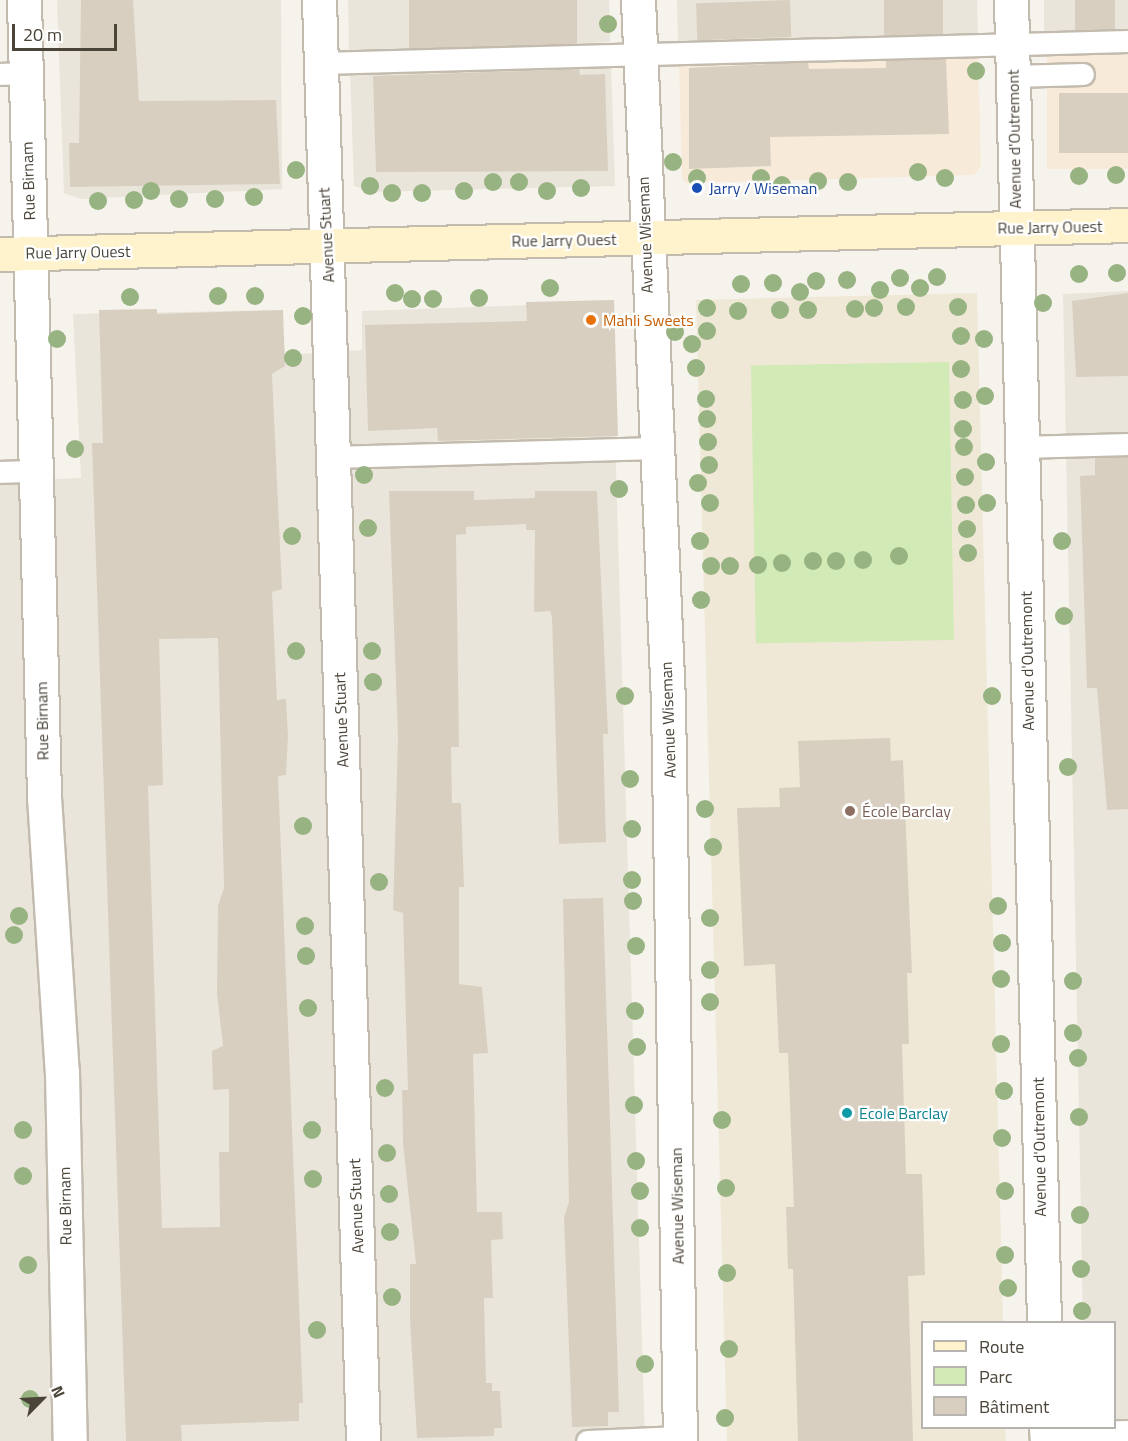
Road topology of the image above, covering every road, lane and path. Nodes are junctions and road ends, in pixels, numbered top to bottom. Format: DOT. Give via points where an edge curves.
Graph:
graph roads {
  1 [pos="24,0"];
  2 [pos="319,0"];
  3 [pos="638,0"];
  4 [pos="1011,0"];
  5 [pos="1128,41"];
  6 [pos="1012,44"];
  7 [pos="640,54"];
  8 [pos="321,63"];
  9 [pos="13,73"];
  10 [pos="1083,74"];
  11 [pos="1013,76"];
  12 [pos="1128,225"];
  13 [pos="1016,228"];
  14 [pos="645,237"];
  15 [pos="326,246"];
  16 [pos="15,253"];
  17 [pos="1128,444"];
  18 [pos="1022,447"];
  19 [pos="656,448"];
  20 [pos="333,457"];
  21 [pos="36,471"];
  22 [pos="0,472"];
  23 [pos="1044,1321"];
  24 [pos="1128,1431"];
  25 [pos="1047,1434"];
  26 [pos="680,1439"];
  27 [pos="70,1441"];
  28 [pos="363,1441"];
  29 [pos="587,1441"];
  1 -- 9 [label="street, Rue Birnam"];
  2 -- 8 [label="street, Avenue Stuart"];
  3 -- 7 [label="street, Avenue Wiseman"];
  4 -- 6 [label="street, Avenue d'Outremont"];
  5 -- 6 [label="lane"];
  6 -- 7 [label="lane"];
  6 -- 11 [label="street, Avenue d'Outremont"];
  7 -- 8 [label="lane"];
  7 -- 14 [label="street, Avenue Wiseman"];
  8 -- 15 [label="street, Avenue Stuart"];
  9 -- 16 [label="street, Rue Birnam"];
  10 -- 11 [label="lane"];
  11 -- 13 [label="street, Avenue d'Outremont"];
  12 -- 13 [label="main road, Rue Jarry Ouest"];
  13 -- 14 [label="main road, Rue Jarry Ouest"];
  13 -- 18 [label="street, Avenue d'Outremont"];
  14 -- 15 [label="main road, Rue Jarry Ouest"];
  14 -- 19 [label="street, Avenue Wiseman"];
  15 -- 16 [label="main road, Rue Jarry Ouest"];
  15 -- 20 [label="street, Avenue Stuart"];
  16 -- 21 [label="street, Rue Birnam"];
  17 -- 18 [label="lane"];
  18 -- 23 [label="street, Avenue d'Outremont"];
  19 -- 20 [label="lane"];
  19 -- 26 [label="street, Avenue Wiseman" via="668,702"];
  20 -- 28 [label="street, Avenue Stuart"];
  21 -- 22 [label="lane"];
  21 -- 27 [label="street, Rue Birnam" via="44,798 62,1072"];
  24 -- 25 [label="lane"];
  26 -- 29 [label="lane"];
}
